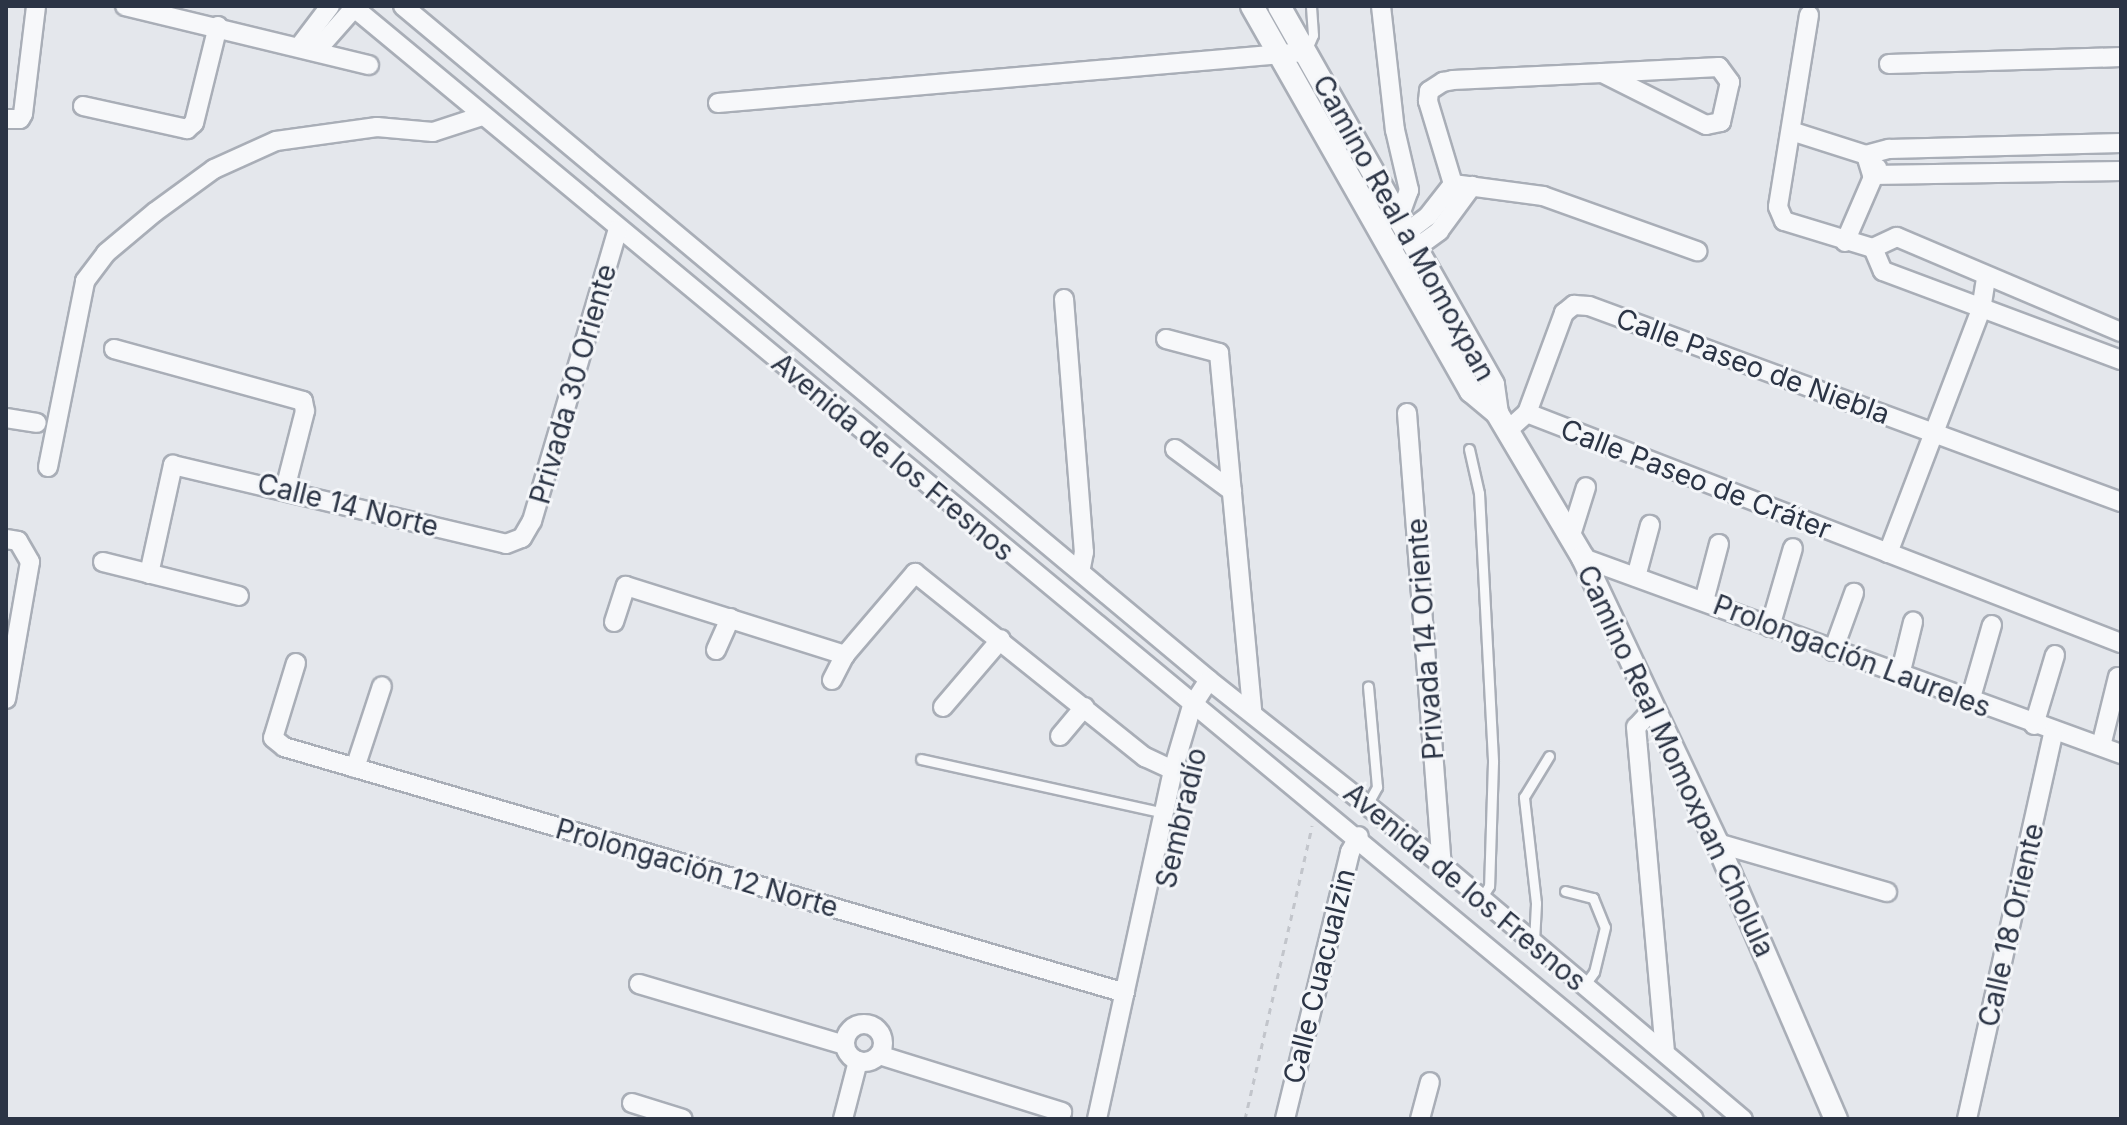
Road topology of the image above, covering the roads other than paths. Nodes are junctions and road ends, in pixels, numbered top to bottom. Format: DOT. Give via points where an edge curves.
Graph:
graph roads {
  1 [pos="36,6"];
  2 [pos="125,6"];
  3 [pos="330,6"];
  4 [pos="403,6"];
  5 [pos="1252,6"];
  6 [pos="1279,6"];
  7 [pos="1311,6"];
  8 [pos="1381,6"];
  9 [pos="353,7"];
  10 [pos="1809,15"];
  11 [pos="218,26"];
  12 [pos="308,49"];
  13 [pos="1305,52"];
  14 [pos="1281,57"];
  15 [pos="2121,57"];
  16 [pos="1889,64"];
  17 [pos="369,65"];
  18 [pos="1602,73"];
  19 [pos="718,103"];
  20 [pos="83,106"];
  21 [pos="482,116"];
  22 [pos="6,119"];
  23 [pos="1791,131"];
  24 [pos="2121,143"];
  25 [pos="1889,149"];
  26 [pos="1866,155"];
  27 [pos="2121,171"];
  28 [pos="1872,175"];
  29 [pos="1463,185"];
  30 [pos="618,228"];
  31 [pos="1407,233"];
  32 [pos="1845,242"];
  33 [pos="1873,248"];
  34 [pos="1697,251"];
  35 [pos="1986,279"];
  36 [pos="1064,299"];
  37 [pos="1981,310"];
  38 [pos="2121,332"];
  39 [pos="1166,339"];
  40 [pos="114,349"];
  41 [pos="2121,360"];
  42 [pos="1407,413"];
  43 [pos="1527,413"];
  44 [pos="6,418"];
  45 [pos="1502,422"];
  46 [pos="37,423"];
  47 [pos="1931,431"];
  48 [pos="1175,449"];
  49 [pos="1469,449"];
  50 [pos="48,467"];
  51 [pos="1586,487"];
  52 [pos="285,489"];
  53 [pos="1232,491"];
  54 [pos="2121,502"];
  55 [pos="1650,525"];
  56 [pos="1571,535"];
  57 [pos="522,538"];
  58 [pos="6,539"];
  59 [pos="1719,544"];
  60 [pos="1793,548"];
  61 [pos="1888,553"];
  62 [pos="1583,558"];
  63 [pos="103,562"];
  64 [pos="1080,572"];
  65 [pos="149,574"];
  66 [pos="1636,577"];
  67 [pos="1854,593"];
  68 [pos="239,596"];
  69 [pos="1704,601"];
  70 [pos="730,618"];
  71 [pos="614,622"];
  72 [pos="1913,622"];
  73 [pos="1992,625"];
  74 [pos="1770,627"];
  75 [pos="1001,639"];
  76 [pos="2121,643"];
  77 [pos="716,650"];
  78 [pos="1833,651"];
  79 [pos="845,655"];
  80 [pos="2055,655"];
  81 [pos="10,656"];
  82 [pos="296,663"];
  83 [pos="1900,675"];
  84 [pos="2118,677"];
  85 [pos="832,680"];
  86 [pos="1209,680"];
  87 [pos="382,686"];
  88 [pos="1368,686"];
  89 [pos="6,699"];
  90 [pos="1970,701"];
  91 [pos="1192,706"];
  92 [pos="943,707"];
  93 [pos="1084,707"];
  94 [pos="1654,708"];
  95 [pos="1252,710"];
  96 [pos="2034,725"];
  97 [pos="2054,731"];
  98 [pos="1060,736"];
  99 [pos="2101,746"];
  100 [pos="2121,754"];
  101 [pos="1549,756"];
  102 [pos="921,759"];
  103 [pos="355,768"];
  104 [pos="1173,770"];
  105 [pos="1367,805"];
  106 [pos="1164,813"];
  107 [pos="1359,836"];
  108 [pos="1717,843"];
  109 [pos="1442,865"];
  110 [pos="1565,891"];
  111 [pos="1887,892"];
  112 [pos="1481,899"];
  113 [pos="1534,945"];
  114 [pos="639,984"];
  115 [pos="1584,986"];
  116 [pos="1125,993"];
  117 [pos="845,1045"];
  118 [pos="1665,1049"];
  119 [pos="879,1055"];
  120 [pos="858,1061"];
  121 [pos="1430,1082"];
  122 [pos="632,1103"];
  123 [pos="1062,1112"];
  124 [pos="683,1119"];
  125 [pos="843,1119"];
  126 [pos="1097,1119"];
  127 [pos="1285,1119"];
  128 [pos="1420,1119"];
  129 [pos="1694,1119"];
  130 [pos="1743,1119"];
  131 [pos="1836,1119"];
  132 [pos="1967,1119"];
  1 -- 22 [label="street" via="23,114"];
  2 -- 11 [label="street"];
  3 -- 12 [label="street"];
  4 -- 64 [label="street, Avenida de los Fresnos"];
  5 -- 14 [label="street, Camino Real a Momoxpan"];
  6 -- 13 [label="street, Camino Real a Momoxpan"];
  7 -- 13 [label="lane" via="1313,35"];
  8 -- 31 [label="street" via="1395,130 1409,190"];
  9 -- 12 [label="street"];
  9 -- 21 [label="street, Avenida de los Fresnos"];
  10 -- 23 [label="street"];
  11 -- 12 [label="street"];
  11 -- 20 [label="street" via="194,123 187,129"];
  12 -- 17 [label="street"];
  13 -- 14 [label="street"];
  13 -- 31 [label="street, Camino Real a Momoxpan"];
  14 -- 19 [label="street"];
  14 -- 45 [label="street, Camino Real a Momoxpan" via="1471,391"];
  15 -- 16 [label="street"];
  18 -- 18 [label="street" via="1706,125 1721,122 1730,82 1725,70"];
  18 -- 29 [label="street" via="1435,85 1428,101"];
  21 -- 30 [label="street, Avenida de los Fresnos"];
  21 -- 50 [label="street" via="446,131 377,127 276,141 214,169 155,212 106,253 85,281"];
  23 -- 26 [label="street"];
  23 -- 32 [label="street" via="1778,207 1784,221"];
  24 -- 25 [label="street"];
  25 -- 26 [label="street"];
  25 -- 28 [label="street"];
  26 -- 28 [label="street"];
  27 -- 28 [label="street"];
  28 -- 32 [label="street"];
  29 -- 31 [label="street" via="1439,231"];
  29 -- 34 [label="street" via="1543,196"];
  30 -- 57 [label="street, Privada 30 Oriente" via="532,521"];
  30 -- 91 [label="street, Avenida de los Fresnos"];
  31 -- 45 [label="street, Camino Real a Momoxpan" via="1493,385"];
  32 -- 33 [label="street"];
  33 -- 35 [label="street" via="1897,237"];
  33 -- 37 [label="street" via="1883,271"];
  35 -- 37 [label="street"];
  35 -- 38 [label="street"];
  36 -- 64 [label="street" via="1084,552"];
  37 -- 41 [label="street"];
  37 -- 47 [label="street"];
  39 -- 53 [label="street" via="1219,353"];
  40 -- 52 [label="street" via="303,401"];
  42 -- 109 [label="street, Privada 14 Oriente"];
  43 -- 45 [label="street, Calle Paseo de Cráter"];
  43 -- 47 [label="street, Calle Paseo de Niebla" via="1564,313 1574,305 1589,306"];
  43 -- 61 [label="street, Calle Paseo de Cráter"];
  44 -- 46 [label="street"];
  45 -- 56 [label="street, Camino Real Momoxpan Cholula"];
  47 -- 54 [label="street, Calle Paseo de Niebla"];
  47 -- 61 [label="street"];
  48 -- 53 [label="street"];
  49 -- 112 [label="lane" via="1479,493 1493,762 1489,886"];
  51 -- 56 [label="street"];
  52 -- 57 [label="street, Calle 14 Norte" via="506,544"];
  52 -- 65 [label="street, Calle 14 Norte" via="173,465"];
  53 -- 95 [label="street"];
  55 -- 66 [label="street"];
  56 -- 62 [label="street, Camino Real Momoxpan Cholula"];
  58 -- 81 [label="street" via="18,541 30,562"];
  59 -- 69 [label="street"];
  60 -- 74 [label="street"];
  61 -- 76 [label="street, Calle Paseo de Cráter"];
  62 -- 66 [label="street, Prolongación Laureles"];
  62 -- 94 [label="street, Camino Real Momoxpan Cholula"];
  63 -- 65 [label="street"];
  64 -- 86 [label="street, Avenida de los Fresnos"];
  65 -- 68 [label="street"];
  66 -- 69 [label="street, Prolongación Laureles"];
  67 -- 78 [label="street"];
  69 -- 74 [label="street, Prolongación Laureles"];
  70 -- 71 [label="street" via="626,586"];
  70 -- 77 [label="street"];
  70 -- 79 [label="street"];
  72 -- 83 [label="street"];
  73 -- 90 [label="street"];
  74 -- 78 [label="street, Prolongación Laureles"];
  75 -- 79 [label="street" via="915,573"];
  75 -- 92 [label="street"];
  75 -- 93 [label="street"];
  78 -- 83 [label="street, Prolongación Laureles"];
  79 -- 85 [label="street"];
  80 -- 96 [label="street"];
  81 -- 89 [label="street"];
  82 -- 103 [label="street, Prolongación 12 Norte" via="273,738 284,747"];
  83 -- 90 [label="street, Prolongación Laureles"];
  84 -- 99 [label="street"];
  86 -- 91 [label="street"];
  86 -- 95 [label="street, Avenida de los Fresnos"];
  87 -- 103 [label="street"];
  88 -- 105 [label="lane" via="1377,787"];
  90 -- 96 [label="street, Prolongación Laureles"];
  91 -- 104 [label="street"];
  91 -- 107 [label="street, Avenida de los Fresnos"];
  93 -- 98 [label="street"];
  93 -- 104 [label="street" via="1145,757"];
  94 -- 108 [label="street, Camino Real Momoxpan Cholula"];
  94 -- 118 [label="street" via="1636,727"];
  95 -- 105 [label="street, Avenida de los Fresnos"];
  96 -- 97 [label="street, Prolongación Laureles"];
  97 -- 99 [label="street, Prolongación Laureles"];
  97 -- 132 [label="street, Calle 18 Oriente"];
  99 -- 100 [label="street, Prolongación Laureles"];
  101 -- 113 [label="lane" via="1524,797 1536,903"];
  102 -- 106 [label="lane"];
  103 -- 116 [label="street, Prolongación 12 Norte"];
  104 -- 106 [label="street"];
  105 -- 109 [label="street, Avenida de los Fresnos"];
  106 -- 116 [label="street"];
  107 -- 127 [label="street, Calle Cuacualzin" via="1350,852"];
  107 -- 129 [label="street, Avenida de los Fresnos"];
  108 -- 111 [label="street"];
  108 -- 131 [label="street, Camino Real Momoxpan Cholula"];
  109 -- 112 [label="street, Avenida de los Fresnos"];
  110 -- 115 [label="lane" via="1593,898 1605,927 1594,972"];
  112 -- 113 [label="street, Avenida de los Fresnos"];
  113 -- 115 [label="street, Avenida de los Fresnos"];
  114 -- 117 [label="street"];
  115 -- 118 [label="street, Avenida de los Fresnos"];
  116 -- 126 [label="street"];
  117 -- 119 [label="street" via="853,1026 874,1026 881,1034"];
  117 -- 120 [label="street"];
  118 -- 130 [label="street, Avenida de los Fresnos"];
  119 -- 120 [label="street"];
  119 -- 123 [label="street"];
  120 -- 125 [label="street"];
  121 -- 128 [label="street"];
  122 -- 124 [label="street"];
}
